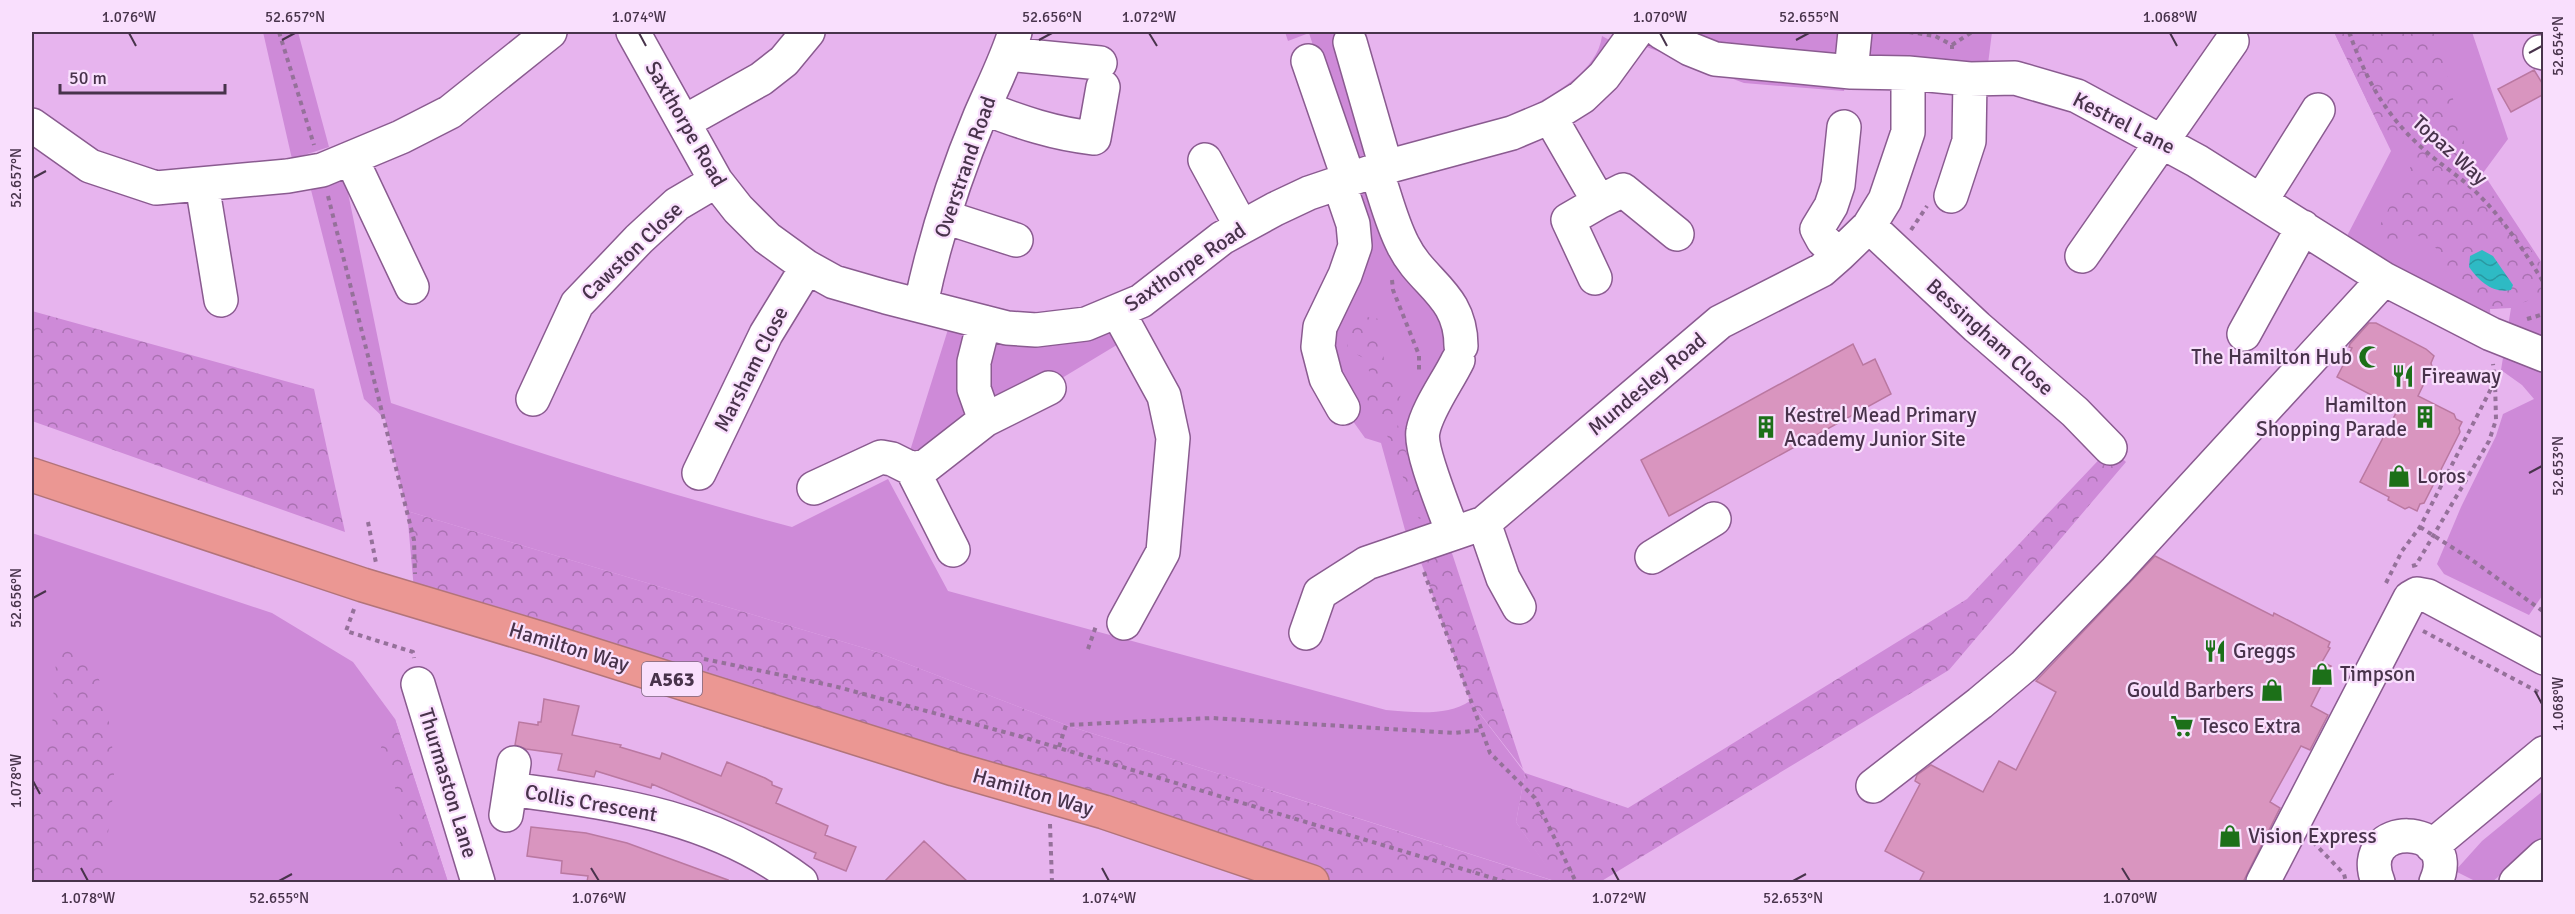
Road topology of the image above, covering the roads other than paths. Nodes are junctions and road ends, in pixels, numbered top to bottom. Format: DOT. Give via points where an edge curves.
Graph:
graph roads {
  1 [pos="547,32"];
  2 [pos="633,32"];
  3 [pos="808,32"];
  4 [pos="1636,32"];
  5 [pos="1661,32"];
  6 [pos="1855,32"];
  7 [pos="1693,40"];
  8 [pos="2232,41"];
  9 [pos="1350,42"];
  10 [pos="1011,43"];
  11 [pos="1308,61"];
  12 [pos="1851,72"];
  13 [pos="1908,73"];
  14 [pos="1970,79"];
  15 [pos="984,108"];
  16 [pos="2318,110"];
  17 [pos="1550,117"];
  18 [pos="684,122"];
  19 [pos="1844,127"];
  20 [pos="33,129"];
  21 [pos="2160,141"];
  22 [pos="1205,159"];
  23 [pos="336,164"];
  24 [pos="1363,175"];
  25 [pos="716,181"];
  26 [pos="202,184"];
  27 [pos="1951,196"];
  28 [pos="2261,201"];
  29 [pos="1599,202"];
  30 [pos="945,217"];
  31 [pos="1241,226"];
  32 [pos="1869,226"];
  33 [pos="2303,228"];
  34 [pos="1677,234"];
  35 [pos="1016,240"];
  36 [pos="1839,255"];
  37 [pos="2082,256"];
  38 [pos="807,267"];
  39 [pos="1595,278"];
  40 [pos="2384,279"];
  41 [pos="412,287"];
  42 [pos="221,300"];
  43 [pos="921,304"];
  44 [pos="1118,312"];
  45 [pos="984,322"];
  46 [pos="2244,333"];
  47 [pos="2544,355"];
  48 [pos="1049,388"];
  49 [pos="533,399"];
  50 [pos="1343,408"];
  51 [pos="985,420"];
  52 [pos="2110,448"];
  53 [pos="912,469"];
  54 [pos="699,473"];
  55 [pos="32,476"];
  56 [pos="814,488"];
  57 [pos="1714,519"];
  58 [pos="1484,523"];
  59 [pos="1453,533"];
  60 [pos="953,550"];
  61 [pos="1652,557"];
  62 [pos="1519,607"];
  63 [pos="1111,623"];
  64 [pos="1306,633"];
  65 [pos="2544,658"];
  66 [pos="418,684"];
  67 [pos="2544,753"];
  68 [pos="1873,786"];
  69 [pos="510,789"];
  70 [pos="2544,856"];
  71 [pos="2439,872"];
  72 [pos="478,882"];
  73 [pos="801,882"];
  74 [pos="1312,882"];
  75 [pos="2263,882"];
  76 [pos="2378,882"];
  77 [pos="2516,882"];
  1 -- 23 [label="street" via="450,112"];
  2 -- 18 [label="street, Saxthorpe Road"];
  3 -- 18 [label="street" via="784,61 761,79"];
  4 -- 17 [label="street, Saxthorpe Road" via="1604,76 1582,97"];
  5 -- 7 [label="street, Kestrel Lane"];
  6 -- 12 [label="street"];
  7 -- 12 [label="street, Kestrel Lane" via="1715,59"];
  8 -- 21 [label="street"];
  9 -- 24 [label="street"];
  10 -- 15 [label="street, Overstrand Road"];
  10 -- 15 [label="street" via="1102,75 1094,138 1016,121"];
  11 -- 24 [label="street"];
  12 -- 13 [label="street, Kestrel Lane"];
  13 -- 14 [label="street, Kestrel Lane"];
  13 -- 32 [label="street, Mundesley Road" via="1908,132 1885,200"];
  14 -- 21 [label="street, Kestrel Lane" via="2015,78 2077,96"];
  14 -- 27 [label="street" via="1969,141"];
  15 -- 30 [label="street, Overstrand Road"];
  16 -- 28 [label="street"];
  17 -- 24 [label="street, Saxthorpe Road" via="1512,133"];
  17 -- 29 [label="street"];
  18 -- 25 [label="street, Saxthorpe Road"];
  19 -- 36 [label="street" via="1838,185 1817,229"];
  20 -- 26 [label="street" via="90,166 123,179 156,188"];
  21 -- 28 [label="street, Kestrel Lane"];
  21 -- 37 [label="street"];
  22 -- 31 [label="street"];
  23 -- 26 [label="street"];
  23 -- 41 [label="street"];
  24 -- 31 [label="street, Saxthorpe Road" via="1309,193"];
  24 -- 50 [label="street" via="1353,224 1355,246 1346,275 1320,327 1318,347 1326,378"];
  24 -- 59 [label="street" via="1416,265 1452,305 1461,333 1460,353 1422,434"];
  25 -- 38 [label="street, Saxthorpe Road" via="768,238"];
  25 -- 49 [label="street, Cawston Close" via="677,204 577,304"];
  26 -- 42 [label="street"];
  28 -- 33 [label="street, Kestrel Lane"];
  29 -- 34 [label="street" via="1623,190"];
  29 -- 39 [label="street" via="1568,220"];
  30 -- 35 [label="street"];
  30 -- 43 [label="street, Overstrand Road"];
  31 -- 44 [label="street, Saxthorpe Road" via="1141,301"];
  32 -- 36 [label="street, Mundesley Road"];
  32 -- 52 [label="street, Bessingham Close"];
  33 -- 40 [label="street, Kestrel Lane"];
  33 -- 46 [label="street"];
  36 -- 58 [label="street, Mundesley Road" via="1822,270 1720,322"];
  38 -- 43 [label="street, Saxthorpe Road" via="834,282"];
  38 -- 54 [label="street, Marsham Close" via="766,334"];
  40 -- 47 [label="street, Kestrel Lane" via="2491,334"];
  40 -- 68 [label="street" via="2124,563 2024,666"];
  43 -- 45 [label="street, Saxthorpe Road"];
  44 -- 45 [label="street, Saxthorpe Road" via="1086,324 1036,330"];
  44 -- 63 [label="street" via="1164,396 1173,438 1163,552"];
  45 -- 51 [label="street" via="974,363 974,389"];
  48 -- 51 [label="street"];
  51 -- 53 [label="street" via="926,466"];
  53 -- 56 [label="street" via="881,457"];
  53 -- 60 [label="street"];
  55 -- 74 [label="highway, Hamilton Way / A563" via="373,588 1104,812"];
  57 -- 61 [label="street"];
  58 -- 59 [label="street, Mundesley Road"];
  58 -- 62 [label="street" via="1503,578"];
  59 -- 64 [label="street, Mundesley Road" via="1367,563 1320,593"];
  65 -- 75 [label="street" via="2423,594 2410,598"];
  66 -- 72 [label="street, Thurmaston Lane"];
  67 -- 71 [label="street"];
  69 -- 73 [label="street, Collis Crescent" via="626,806 677,819 736,844"];
  70 -- 77 [label="street"];
  71 -- 76 [label="street" via="2414,835 2392,838 2384,844 2374,864"];
}
